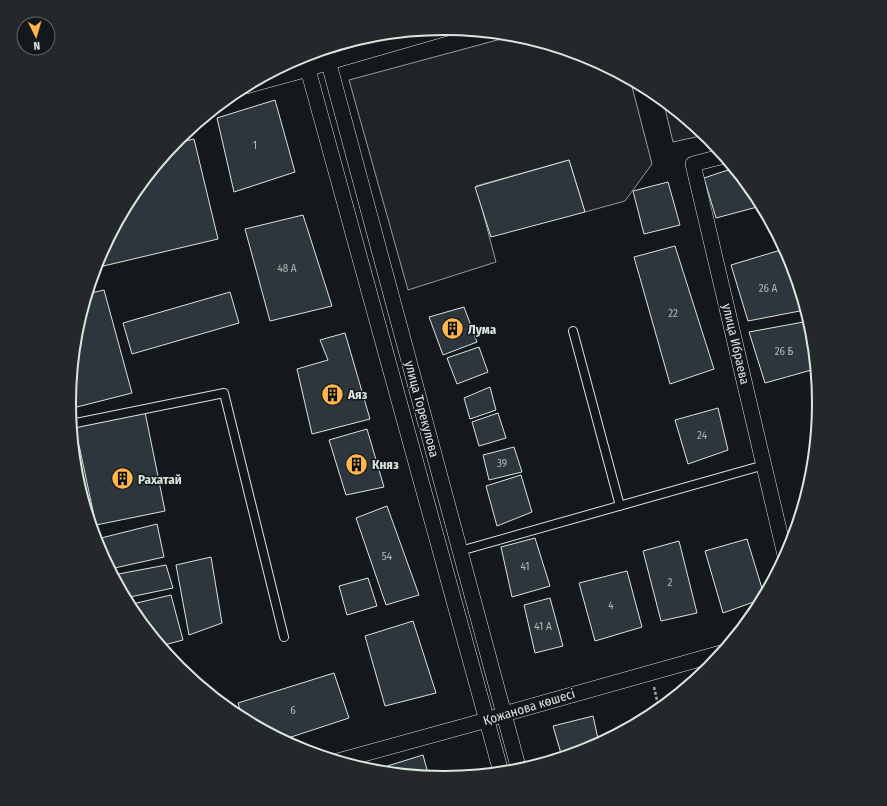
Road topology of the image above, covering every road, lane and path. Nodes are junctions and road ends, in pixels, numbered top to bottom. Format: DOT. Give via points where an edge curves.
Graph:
graph roads {
  1 [pos="407,37"];
  2 [pos="327,55"];
  3 [pos="306,62"];
  4 [pos="718,158"];
  5 [pos="573,331"];
  6 [pos="76,423"];
  7 [pos="764,465"];
  8 [pos="620,506"];
  9 [pos="783,545"];
  10 [pos="460,551"];
  11 [pos="284,637"];
  12 [pos="711,656"];
  13 [pos="651,672"];
  14 [pos="658,702"];
  15 [pos="504,714"];
  16 [pos="487,720"];
  17 [pos="348,758"];
  18 [pos="517,763"];
  19 [pos="500,767"];
  1 -- 2 [label="street"];
  2 -- 3 [label="street"];
  2 -- 10 [label="street, улица Торекулова"];
  3 -- 16 [label="street, улица Торекулова"];
  4 -- 7 [label="street, улица Ибраева" via="693,164"];
  5 -- 8 [label="lane"];
  6 -- 11 [label="lane" via="224,393"];
  7 -- 8 [label="lane"];
  7 -- 9 [label="street, улица Ибраева"];
  8 -- 10 [label="lane"];
  10 -- 15 [label="street, улица Торекулова"];
  12 -- 13 [label="street, Қожанова көшесі"];
  13 -- 14 [label="path"];
  13 -- 15 [label="street, Қожанова көшесі"];
  15 -- 16 [label="street, Қожанова көшесі"];
  15 -- 18 [label="street, улица Торекулова"];
  16 -- 17 [label="street, Қожанова көшесі"];
  16 -- 19 [label="street, улица Торекулова"];
}
